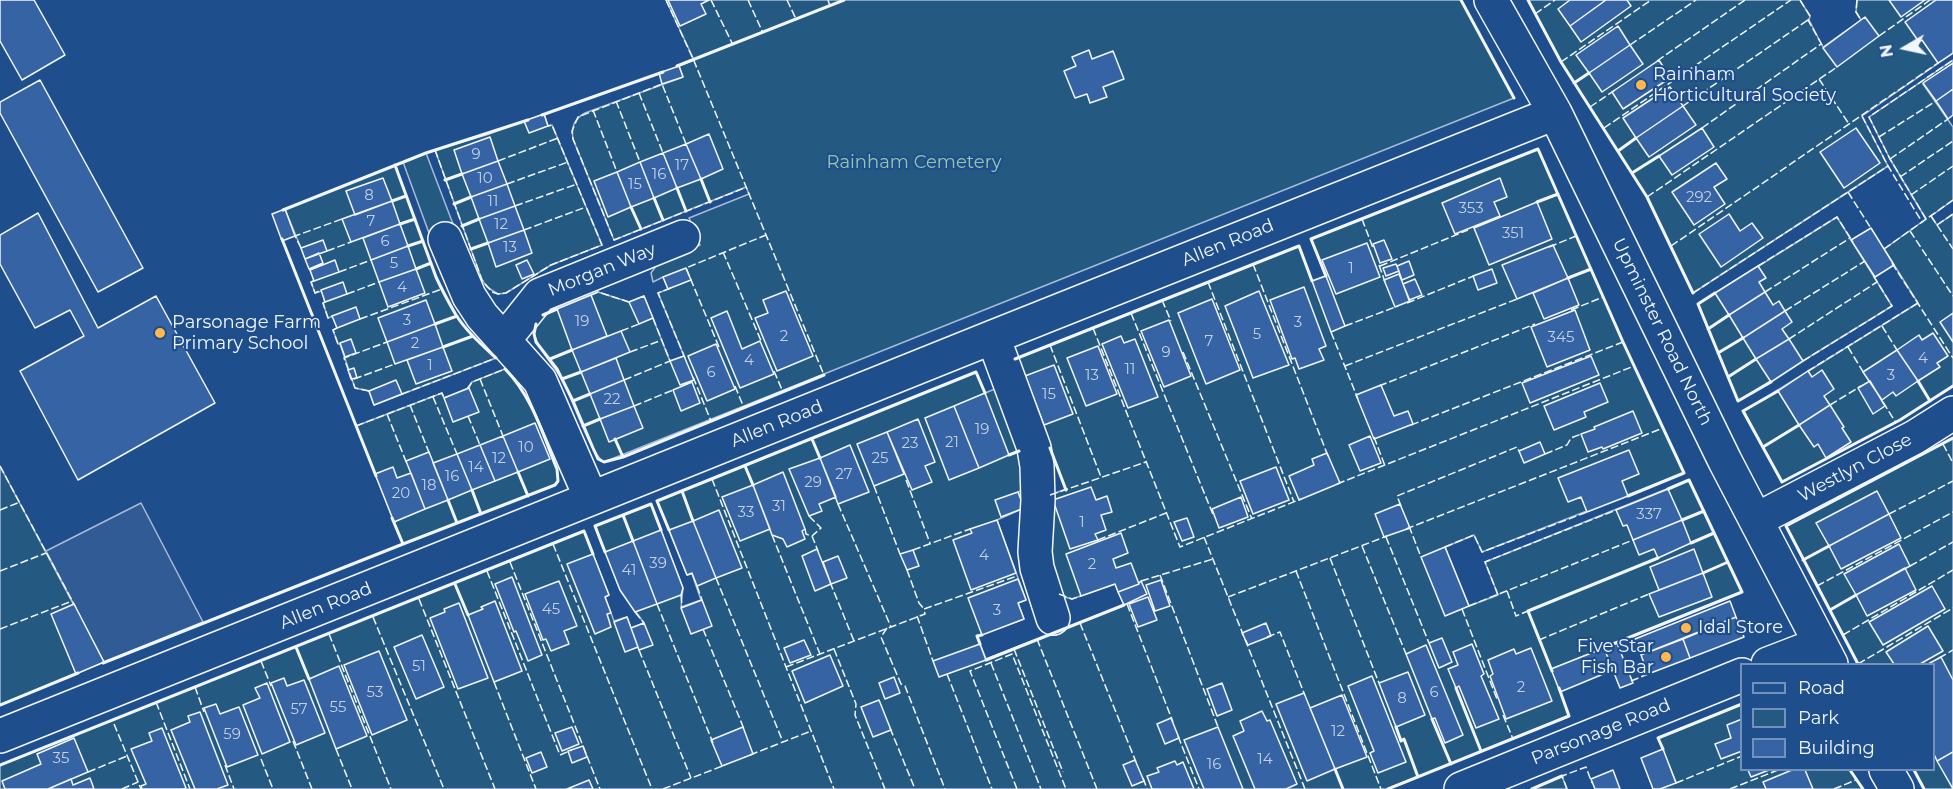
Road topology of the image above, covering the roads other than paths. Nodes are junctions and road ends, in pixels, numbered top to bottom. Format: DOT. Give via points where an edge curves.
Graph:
graph roads {
  1 [pos="1491,0"];
  2 [pos="1555,113"];
  3 [pos="683,237"];
  4 [pos="445,239"];
  5 [pos="993,337"];
  6 [pos="504,340"];
  7 [pos="1953,412"];
  8 [pos="591,498"];
  9 [pos="1756,520"];
  10 [pos="1053,618"];
  11 [pos="1826,654"];
  12 [pos="1774,663"];
  13 [pos="1740,676"];
  14 [pos="0,736"];
  15 [pos="1888,771"];
  16 [pos="1461,789"];
  17 [pos="1897,789"];
  1 -- 2 [label="street, Upminster Road North"];
  2 -- 5 [label="street, Allen Road"];
  2 -- 9 [label="street, Upminster Road North"];
  3 -- 6 [label="street, Morgan Way" via="540,295"];
  4 -- 6 [label="street" via="469,296"];
  5 -- 8 [label="street, Allen Road"];
  5 -- 10 [label="street" via="1034,448 1038,500 1035,552"];
  6 -- 8 [label="street" via="540,381"];
  7 -- 9 [label="street, Westlyn Close" via="1915,437"];
  8 -- 14 [label="street, Allen Road"];
  9 -- 11 [label="street, Upminster Road North"];
  11 -- 12 [label="street"];
  13 -- 16 [label="street, Parsonage Road"];
  15 -- 17 [label="street"];
}
